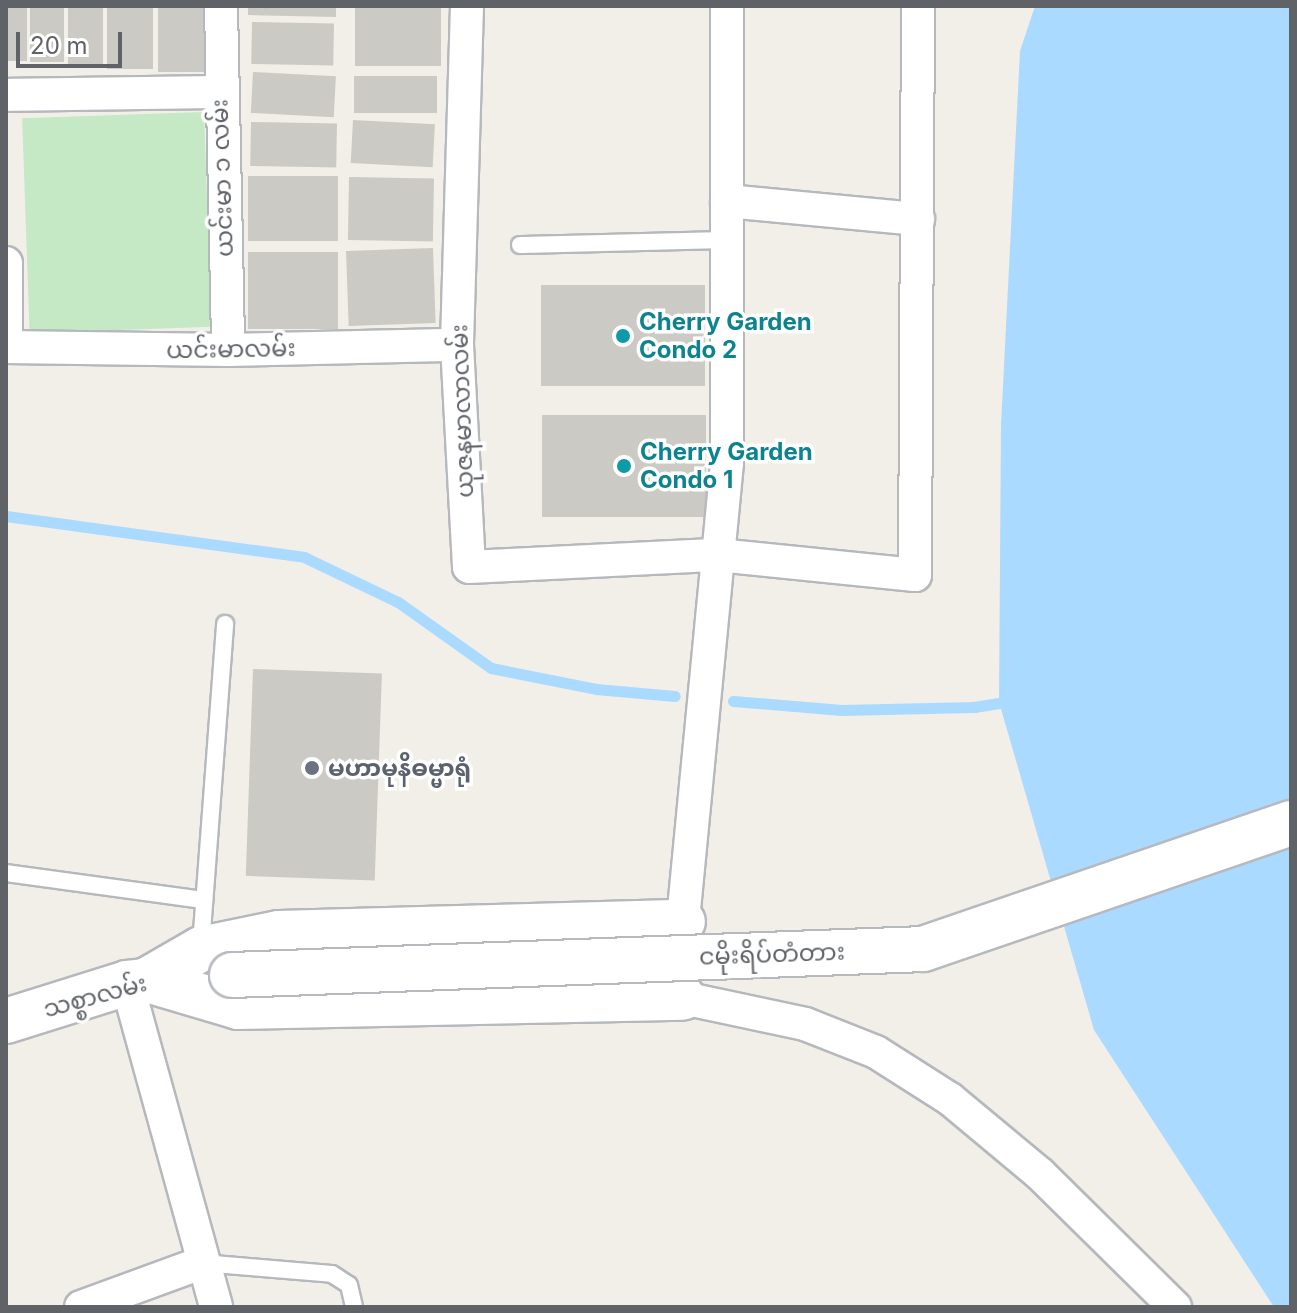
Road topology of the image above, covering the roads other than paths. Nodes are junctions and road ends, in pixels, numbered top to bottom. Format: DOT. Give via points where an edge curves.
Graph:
graph roads {
  1 [pos="221,6"];
  2 [pos="467,6"];
  3 [pos="727,6"];
  4 [pos="918,6"];
  5 [pos="219,92"];
  6 [pos="6,95"];
  7 [pos="727,201"];
  8 [pos="918,219"];
  9 [pos="727,240"];
  10 [pos="520,245"];
  11 [pos="6,263"];
  12 [pos="6,338"];
  13 [pos="457,345"];
  14 [pos="6,347"];
  15 [pos="228,350"];
  16 [pos="718,555"];
  17 [pos="225,624"];
  18 [pos="1291,823"];
  19 [pos="6,873"];
  20 [pos="204,900"];
  21 [pos="683,922"];
  22 [pos="217,962"];
  23 [pos="137,981"];
  24 [pos="683,998"];
  25 [pos="6,1021"];
  26 [pos="201,1263"];
  27 [pos="81,1307"];
  28 [pos="216,1307"];
  29 [pos="354,1307"];
  30 [pos="1175,1307"];
  1 -- 5 [label="street, ယင်းမာ ၁ လမ်း"];
  2 -- 13 [label="street, ယုဇနမာလာလမ်း"];
  3 -- 7 [label="street"];
  4 -- 8 [label="street"];
  5 -- 6 [label="street"];
  5 -- 15 [label="street, ယင်းမာ ၁ လမ်း"];
  7 -- 8 [label="street"];
  7 -- 9 [label="street"];
  8 -- 16 [label="street" via="915,575"];
  9 -- 10 [label="lane"];
  9 -- 16 [label="street" via="727,463"];
  11 -- 12 [label="street"];
  13 -- 15 [label="street, ယင်းမာလမ်း"];
  13 -- 16 [label="street, ယုဇနမာလာလမ်း" via="469,567"];
  14 -- 15 [label="street, ယင်းမာလမ်း"];
  16 -- 21 [label="street"];
  17 -- 20 [label="lane"];
  18 -- 22 [label="main road, ငမိုးရိပ်တံတား, bridge" via="923,949"];
  19 -- 20 [label="lane"];
  20 -- 22 [label="lane"];
  21 -- 22 [label="main road" via="279,933"];
  21 -- 24 [label="street"];
  22 -- 23 [label="main road, သစ္စာလမ်း"];
  23 -- 24 [label="main road" via="238,1007"];
  23 -- 25 [label="main road, သစ္စာလမ်း"];
  23 -- 26 [label="street"];
  24 -- 30 [label="street" via="805,1024 901,1068 950,1099 1040,1174"];
  26 -- 27 [label="street"];
  26 -- 28 [label="street"];
  26 -- 29 [label="lane" via="332,1274 349,1285"];
}
